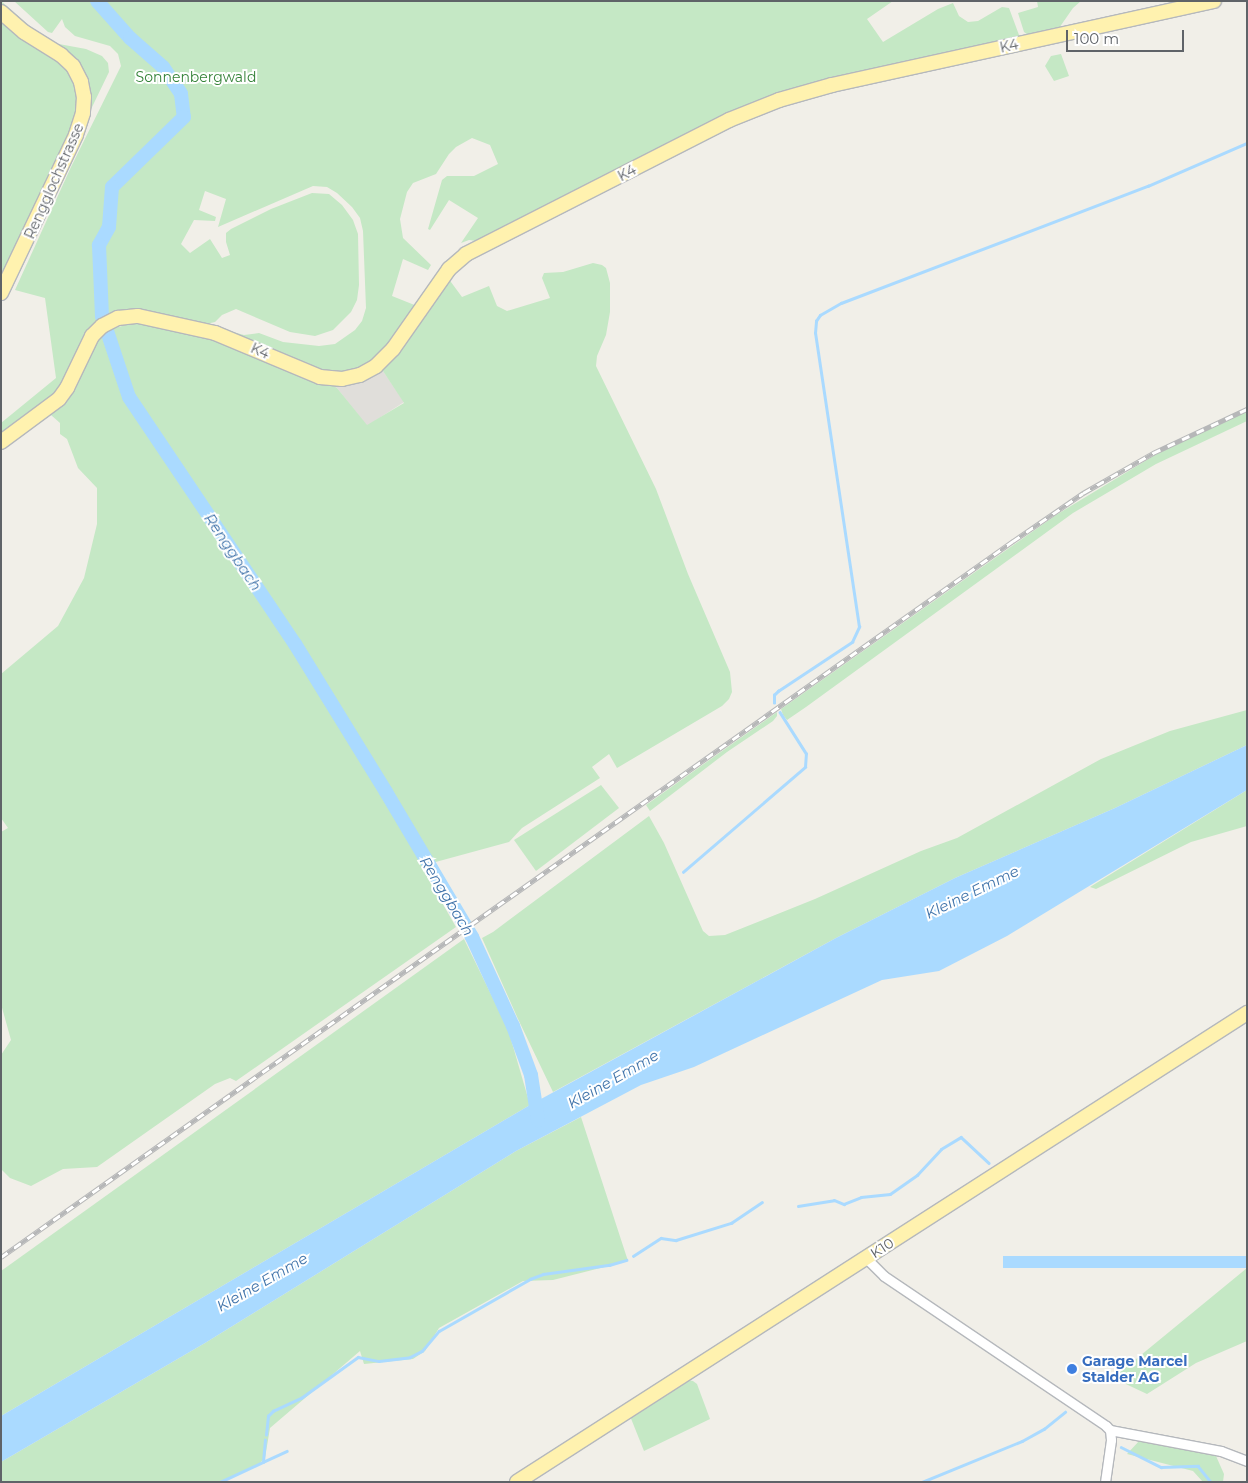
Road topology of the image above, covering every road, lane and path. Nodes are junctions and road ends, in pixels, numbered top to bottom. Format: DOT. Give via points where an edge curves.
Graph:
graph roads {
  1 [pos="1214,1"];
  2 [pos="1,12"];
  3 [pos="1,293"];
  4 [pos="1,442"];
  5 [pos="1247,1014"];
  6 [pos="866,1258"];
  7 [pos="1110,1430"];
  8 [pos="1247,1461"];
  9 [pos="517,1482"];
  10 [pos="1105,1482"];
  1 -- 4 [label="main road, K4" via="832,85 779,100 729,120 466,254 449,269 394,349 376,366 360,375 342,379 320,377 214,333 138,316 124,316 102,326 89,341 59,398"];
  2 -- 3 [label="main road, Rengglochstrasse" via="73,66 83,88 84,106 81,121"];
  5 -- 6 [label="main road, K10"];
  6 -- 7 [label="street" via="884,1276"];
  6 -- 9 [label="main road, K10"];
  7 -- 8 [label="street" via="1221,1451"];
  7 -- 10 [label="street"];
}
